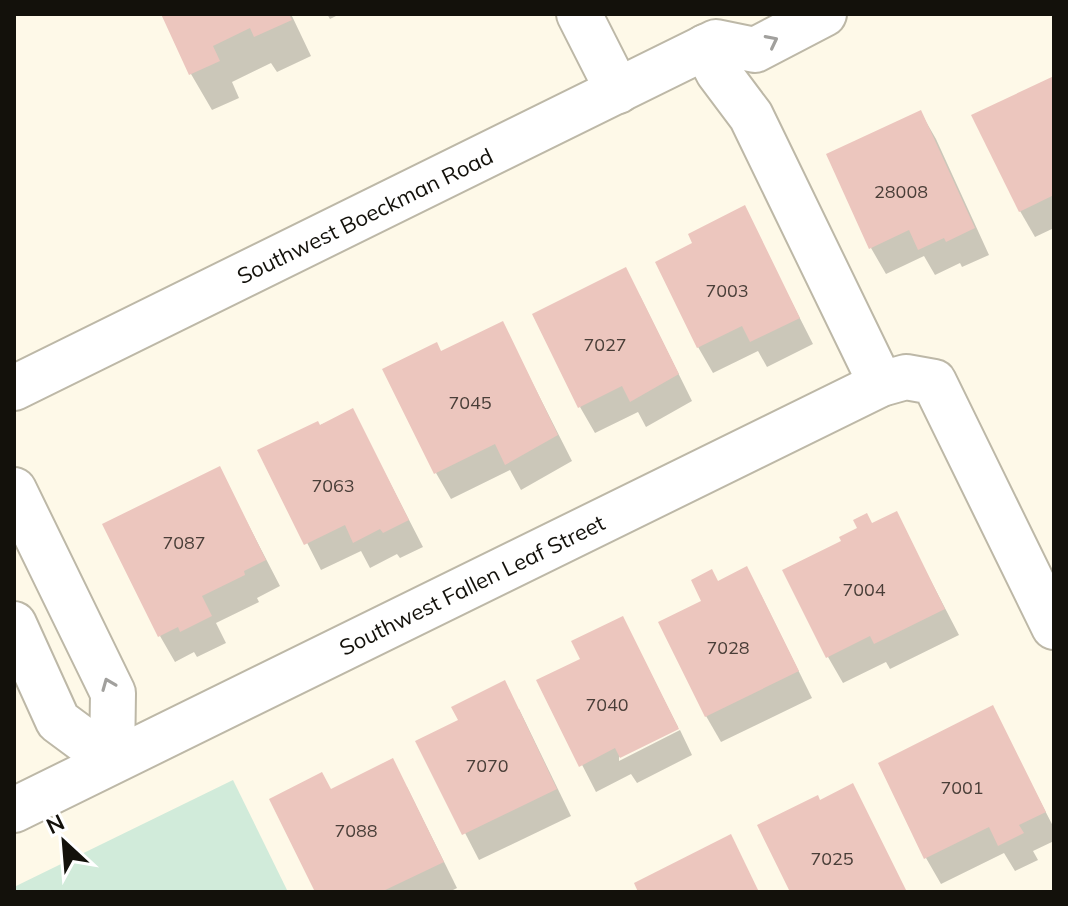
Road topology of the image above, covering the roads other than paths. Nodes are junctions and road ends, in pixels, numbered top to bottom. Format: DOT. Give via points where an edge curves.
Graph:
graph roads {
  1 [pos="579,14"];
  2 [pos="824,14"];
  3 [pos="715,34"];
  4 [pos="618,91"];
  5 [pos="881,384"];
  6 [pos="14,388"];
  7 [pos="14,490"];
  8 [pos="14,624"];
  9 [pos="1054,627"];
  10 [pos="112,761"];
  11 [pos="14,810"];
  1 -- 4 [label="street"];
  3 -- 2 [label="street, one-way" via="755,50"];
  3 -- 4 [label="street, Southwest Boeckman Road"];
  3 -- 5 [label="street" via="718,72 751,116"];
  4 -- 6 [label="street, Southwest Boeckman Road"];
  5 -- 9 [label="street, Southwest Fallen Leaf Street" via="906,377 934,382"];
  5 -- 10 [label="street, Southwest Fallen Leaf Street"];
  10 -- 7 [label="street, one-way" via="113,693"];
  8 -- 10 [label="street" via="58,721"];
  10 -- 11 [label="street, Southwest Fallen Leaf Street"];
}
